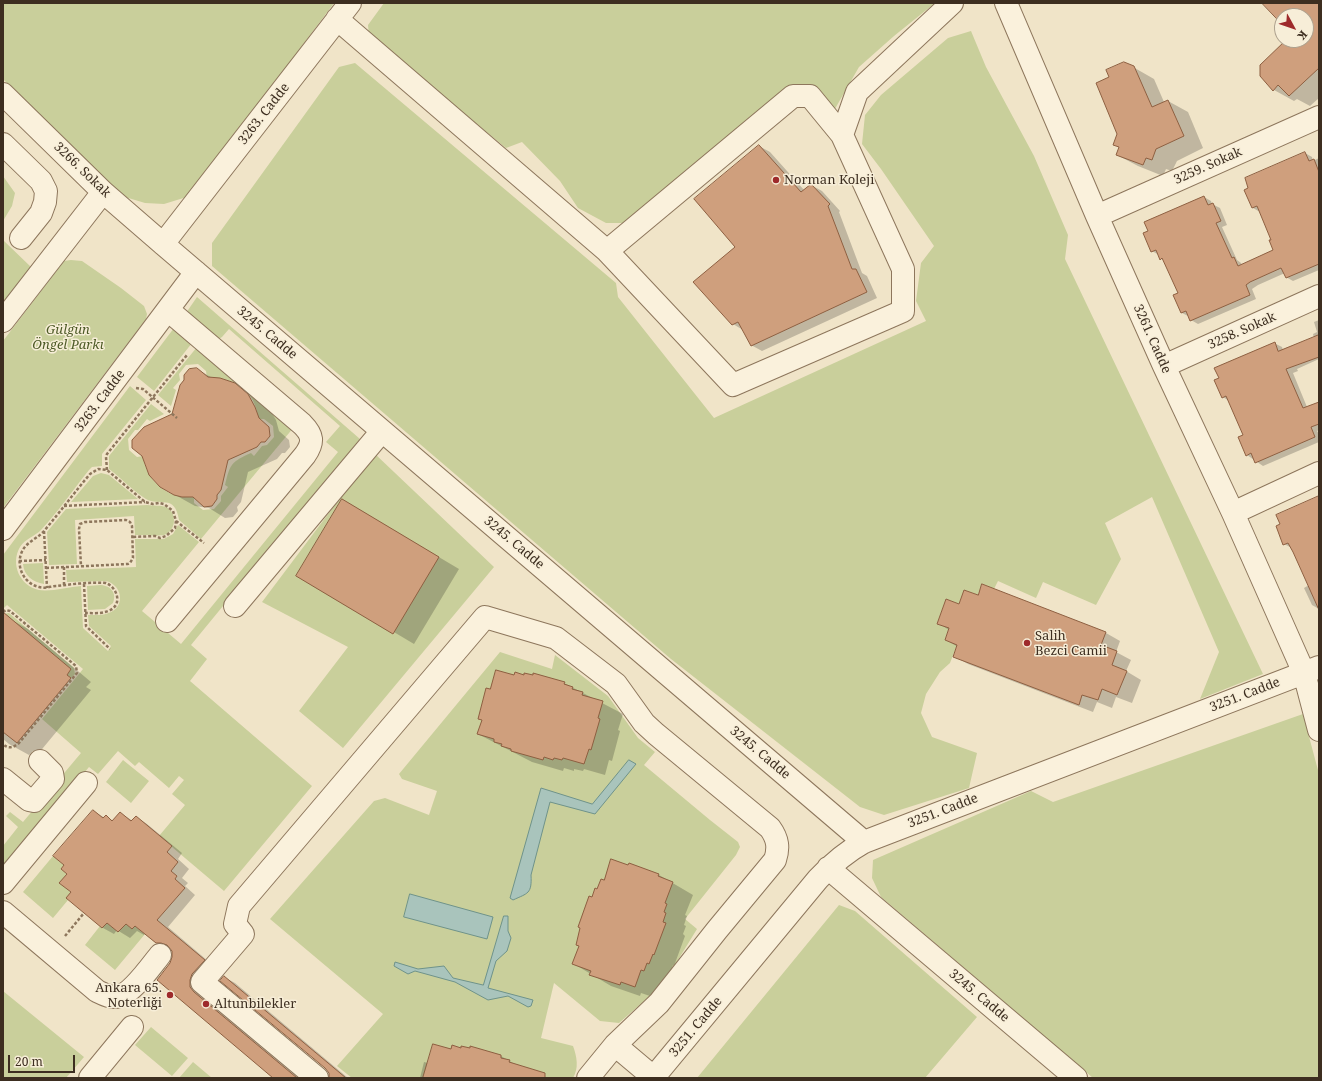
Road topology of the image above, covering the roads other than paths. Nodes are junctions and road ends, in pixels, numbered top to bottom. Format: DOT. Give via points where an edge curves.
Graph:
graph roads {
  1 [pos="952,3"];
  2 [pos="1006,3"];
  3 [pos="343,11"];
  4 [pos="3,94"];
  5 [pos="1319,117"];
  6 [pos="842,135"];
  7 [pos="3,144"];
  8 [pos="103,192"];
  9 [pos="1097,216"];
  10 [pos="21,238"];
  11 [pos="163,244"];
  12 [pos="607,251"];
  13 [pos="196,272"];
  14 [pos="1319,296"];
  15 [pos="168,310"];
  16 [pos="3,321"];
  17 [pos="1164,366"];
  18 [pos="382,431"];
  19 [pos="1319,473"];
  20 [pos="1233,513"];
  21 [pos="3,529"];
  22 [pos="235,606"];
  23 [pos="167,621"];
  24 [pos="1311,670"];
  25 [pos="1319,730"];
  26 [pos="40,761"];
  27 [pos="3,779"];
  28 [pos="86,783"];
  29 [pos="864,842"];
  30 [pos="828,868"];
  31 [pos="3,883"];
  32 [pos="3,912"];
  33 [pos="160,955"];
  34 [pos="132,1027"];
  35 [pos="615,1045"];
  36 [pos="592,1076"];
  37 [pos="90,1078"];
  38 [pos="317,1078"];
  39 [pos="653,1078"];
  40 [pos="1076,1078"];
  1 -- 6 [label="street" via="857,92"];
  2 -- 9 [label="street, 3261. Cadde"];
  3 -- 11 [label="street, 3263. Cadde"];
  3 -- 12 [label="street"];
  4 -- 8 [label="street, 3266. Sokak"];
  5 -- 9 [label="street, 3259. Sokak"];
  6 -- 12 [label="street" via="810,96 793,96"];
  6 -- 12 [label="street" via="904,269 903,312 733,386"];
  7 -- 10 [label="street" via="41,180 46,191 41,213"];
  8 -- 11 [label="street, 3266. Sokak"];
  8 -- 16 [label="street"];
  9 -- 17 [label="street, 3261. Cadde"];
  11 -- 13 [label="street, 3245. Cadde"];
  13 -- 15 [label="street, 3263. Cadde"];
  13 -- 18 [label="street, 3245. Cadde"];
  14 -- 17 [label="street, 3258. Sokak"];
  15 -- 21 [label="street, 3263. Cadde"];
  15 -- 23 [label="street" via="309,430 312,439 305,455"];
  17 -- 20 [label="street, 3261. Cadde"];
  18 -- 22 [label="street"];
  18 -- 29 [label="street, 3245. Cadde"];
  19 -- 20 [label="street"];
  20 -- 24 [label="street, 3261. Cadde"];
  24 -- 25 [label="street, 3261. Cadde"];
  24 -- 29 [label="street, 3251. Cadde"];
  26 -- 27 [label="street" via="53,776 34,801 29,800"];
  28 -- 31 [label="street"];
  29 -- 30 [label="street, 3251. Cadde"];
  30 -- 39 [label="street, 3251. Cadde"];
  30 -- 40 [label="street, 3245. Cadde"];
  32 -- 33 [label="street" via="106,996 116,997 125,994"];
  34 -- 37 [label="street"];
  35 -- 36 [label="street"];
  35 -- 38 [label="street" via="659,1003 775,860 778,851 777,841 770,828 644,723 616,684 556,638 485,617 239,906 235,924 243,934 202,982"];
  35 -- 39 [label="street"];
}
